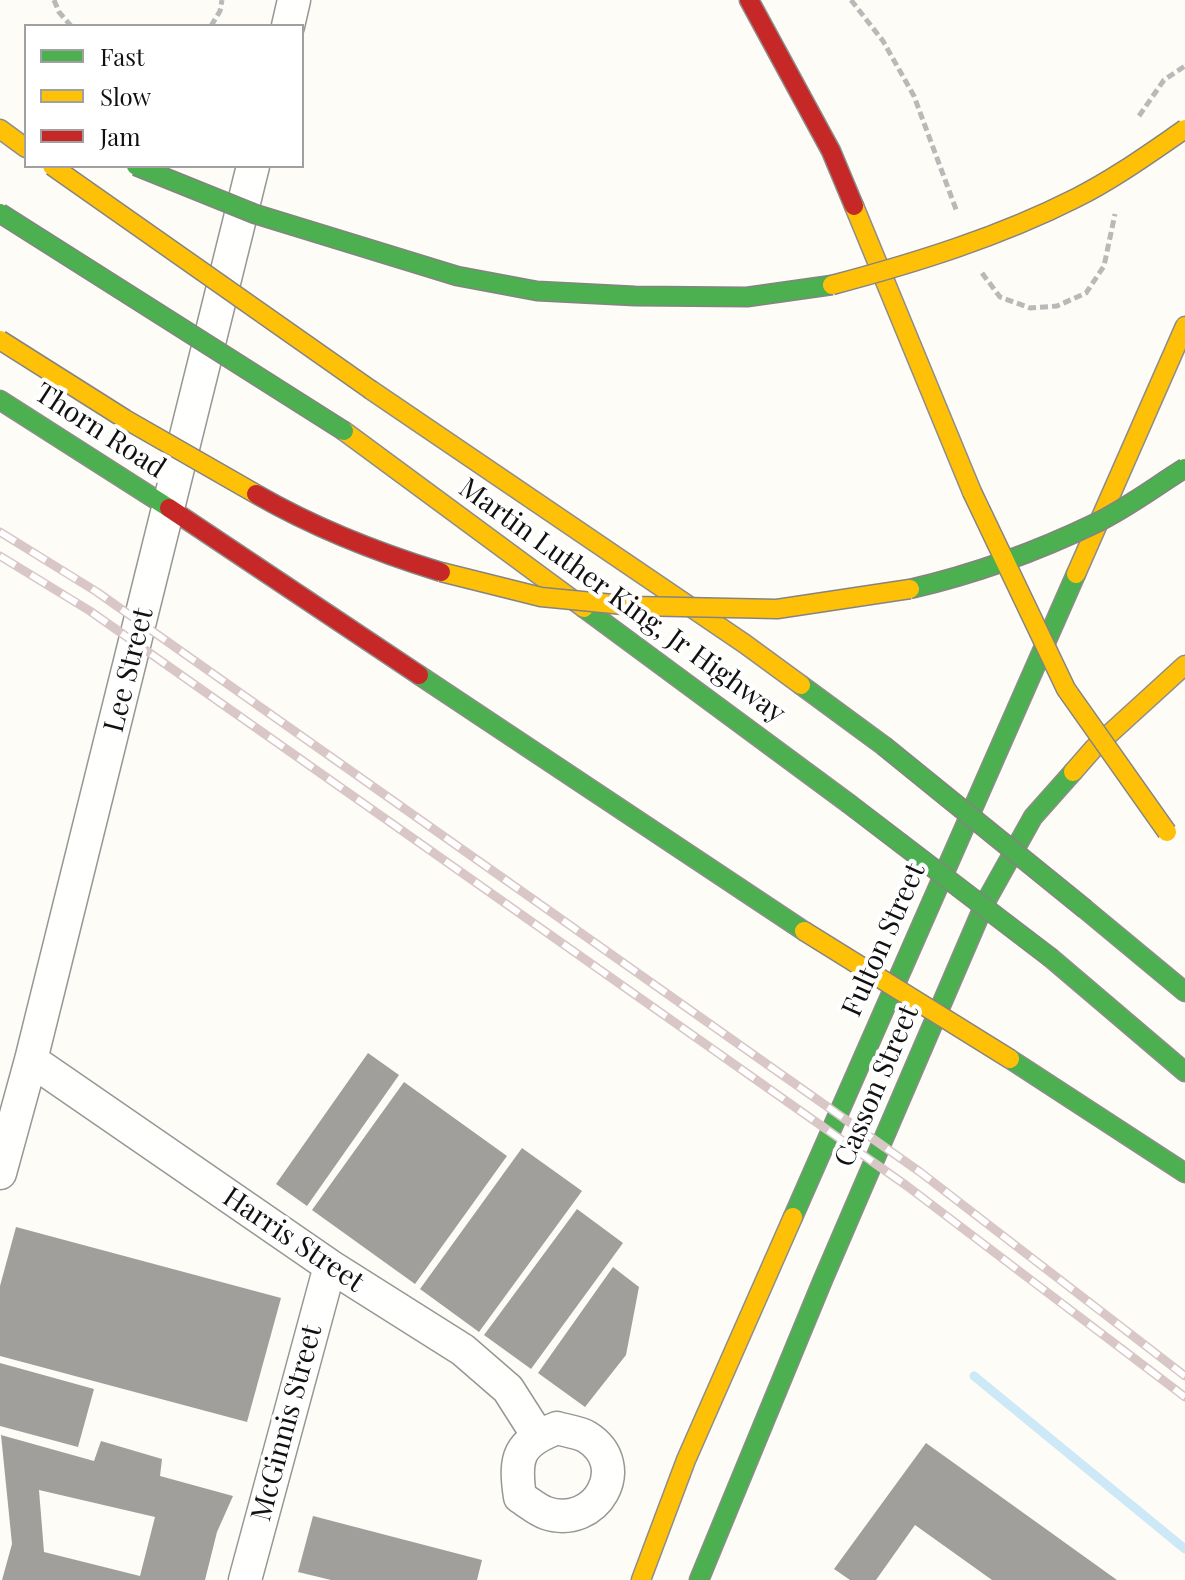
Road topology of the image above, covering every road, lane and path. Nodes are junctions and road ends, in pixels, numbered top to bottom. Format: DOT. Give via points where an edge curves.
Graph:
graph roads {
  1 [pos="54,0"];
  2 [pos="222,0"];
  3 [pos="294,0"];
  4 [pos="749,0"];
  5 [pos="851,0"];
  6 [pos="69,24"];
  7 [pos="212,24"];
  8 [pos="288,24"];
  9 [pos="1185,66"];
  10 [pos="1134,123"];
  11 [pos="0,129"];
  12 [pos="1185,129"];
  13 [pos="24,147"];
  14 [pos="55,168"];
  15 [pos="141,168"];
  16 [pos="253,168"];
  17 [pos="1116,209"];
  18 [pos="0,213"];
  19 [pos="959,217"];
  20 [pos="981,271"];
  21 [pos="1185,326"];
  22 [pos="0,340"];
  23 [pos="0,400"];
  24 [pos="1185,468"];
  25 [pos="169,508"];
  26 [pos="1185,665"];
  27 [pos="1171,837"];
  28 [pos="1185,992"];
  29 [pos="31,1060"];
  30 [pos="1185,1072"];
  31 [pos="0,1173"];
  32 [pos="1185,1173"];
  33 [pos="330,1266"];
  34 [pos="538,1436"];
  35 [pos="245,1580"];
  36 [pos="641,1580"];
  37 [pos="699,1580"];
  1 -- 6 [label="path"];
  2 -- 7 [label="path"];
  3 -- 8 [label="street"];
  4 -- 27 [label="main road, bridge" via="831,151 972,492 1066,689"];
  5 -- 19 [label="path" via="883,41 914,96"];
  9 -- 10 [label="path" via="1164,80"];
  11 -- 13 [label="main road"];
  12 -- 15 [label="main road, bridge" via="1076,198 978,240 821,288 747,297 537,291 457,276 255,214"];
  14 -- 28 [label="main road, Martin Luther King, Jr Highway, bridge" via="745,644 884,746"];
  16 -- 25 [label="street, Lee Street"];
  17 -- 20 [label="path" via="1104,266 1086,293 1057,306 1030,308 1000,297"];
  18 -- 30 [label="main road, Martin Luther King, Jr Highway, bridge" via="344,431 848,803 1051,958"];
  21 -- 36 [label="main road, Fulton Street" via="686,1460"];
  22 -- 24 [label="main road, bridge" via="297,518 379,553 541,597 634,606 777,609 903,591 970,575 1035,550 1098,522"];
  23 -- 25 [label="main road, Thorn Road"];
  25 -- 29 [label="street, Lee Street"];
  25 -- 32 [label="main road, Thorn Road, bridge" via="804,931"];
  26 -- 37 [label="main road, Casson Street" via="1094,748 1033,817 985,903"];
  29 -- 31 [label="street, Lee Street"];
  29 -- 33 [label="street, Harris Street"];
  33 -- 34 [label="street, Harris Street" via="463,1350 508,1389"];
  33 -- 35 [label="street, McGinnis Street"];
}
